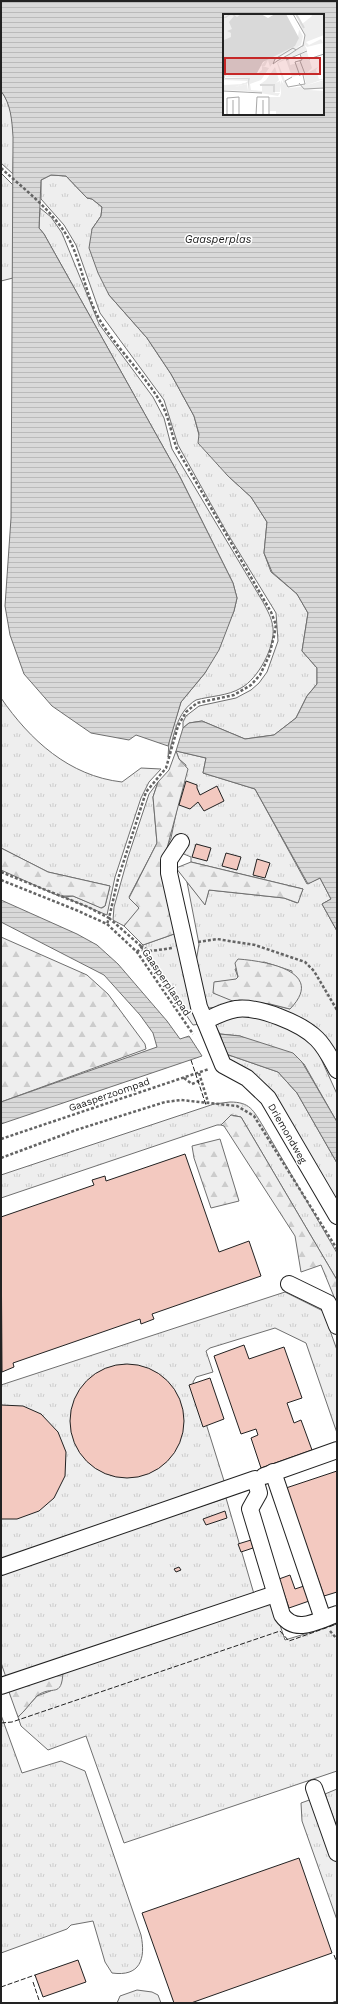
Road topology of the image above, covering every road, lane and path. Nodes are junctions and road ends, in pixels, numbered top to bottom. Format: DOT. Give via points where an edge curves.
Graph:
graph roads {
  1 [pos="1,168"];
  2 [pos="181,842"];
  3 [pos="1,872"];
  4 [pos="1,880"];
  5 [pos="109,918"];
  6 [pos="107,924"];
  7 [pos="184,944"];
  8 [pos="142,947"];
  9 [pos="137,952"];
  10 [pos="337,1010"];
  11 [pos="204,1021"];
  12 [pos="198,1040"];
  13 [pos="223,1065"];
  14 [pos="337,1070"];
  15 [pos="199,1073"];
  16 [pos="184,1078"];
  17 [pos="201,1080"];
  18 [pos="208,1102"];
  19 [pos="1,1139"];
  20 [pos="1,1158"];
  21 [pos="337,1216"];
  22 [pos="337,1249"];
  23 [pos="289,1284"];
  24 [pos="337,1326"];
  25 [pos="337,1450"];
  26 [pos="273,1472"];
  27 [pos="255,1479"];
  28 [pos="1,1567"];
  29 [pos="275,1594"];
  30 [pos="330,1616"];
  31 [pos="1,1686"];
  32 [pos="314,1788"];
  33 [pos="337,1853"];
  1 -- 5 [label="path" via="59,223 71,244 101,322 161,403 177,449 271,612 276,625 269,656 260,675 251,685 234,695 197,703 186,712 178,726 166,768 146,792 118,879"];
  2 -- 7 [label="street" via="169,860 169,873"];
  3 -- 5 [label="path"];
  4 -- 6 [label="path, Gaasperplaspad"];
  5 -- 6 [label="path"];
  5 -- 8 [label="path"];
  6 -- 9 [label="path, Gaasperplaspad"];
  7 -- 8 [label="path" via="152,951"];
  7 -- 10 [label="path" via="217,940 254,945 305,962 314,971"];
  7 -- 11 [label="street"];
  8 -- 9 [label="path"];
  9 -- 12 [label="path, Gaasperplaspad"];
  11 -- 13 [label="street"];
  11 -- 14 [label="street" via="217,1014 237,1009 257,1011 289,1021 317,1039"];
  13 -- 15 [label="path, Gaasperzoompad"];
  13 -- 21 [label="street, Driemondweg" via="247,1078 268,1098"];
  15 -- 16 [label="path, Gaasperzoompad"];
  15 -- 17 [label="path"];
  16 -- 17 [label="path" via="192,1084"];
  16 -- 19 [label="path, Gaasperzoompad"];
  17 -- 18 [label="path"];
  18 -- 20 [label="path" via="165,1102 76,1130"];
  18 -- 22 [label="path" via="237,1106 254,1116"];
  23 -- 24 [label="street" via="328,1303"];
  25 -- 26 [label="street"];
  26 -- 27 [label="street"];
  26 -- 30 [label="street"];
  27 -- 28 [label="street"];
  27 -- 29 [label="street" via="259,1493 250,1509"];
  29 -- 30 [label="street" via="282,1615 291,1624 303,1626"];
  29 -- 31 [label="street"];
  32 -- 33 [label="street"];
}
